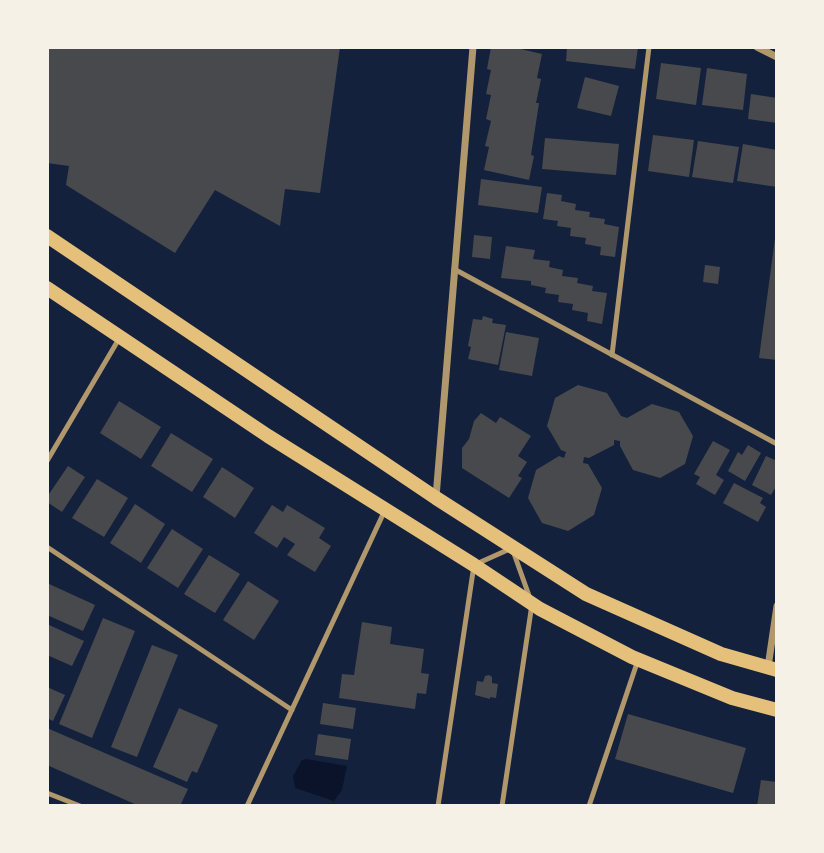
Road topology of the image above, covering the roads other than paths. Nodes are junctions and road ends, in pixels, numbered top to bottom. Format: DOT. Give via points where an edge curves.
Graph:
graph roads {
  1 [pos="473,47"];
  2 [pos="649,47"];
  3 [pos="757,47"];
  4 [pos="777,57"];
  5 [pos="47,236"];
  6 [pos="454,269"];
  7 [pos="47,288"];
  8 [pos="120,337"];
  9 [pos="611,355"];
  10 [pos="777,444"];
  11 [pos="47,461"];
  12 [pos="436,498"];
  13 [pos="385,510"];
  14 [pos="47,547"];
  15 [pos="512,548"];
  16 [pos="474,565"];
  17 [pos="533,604"];
  18 [pos="777,606"];
  19 [pos="638,660"];
  20 [pos="772,668"];
  21 [pos="292,710"];
  22 [pos="777,710"];
  23 [pos="47,793"];
  24 [pos="80,806"];
  25 [pos="247,806"];
  26 [pos="438,806"];
  27 [pos="502,806"];
  28 [pos="589,806"];
  1 -- 6 [label="street"];
  2 -- 9 [label="lane"];
  3 -- 4 [label="street"];
  5 -- 12 [label="main road"];
  6 -- 9 [label="lane"];
  6 -- 12 [label="street"];
  7 -- 8 [label="main road"];
  8 -- 11 [label="lane"];
  8 -- 13 [label="main road"];
  9 -- 10 [label="lane"];
  12 -- 15 [label="main road"];
  13 -- 16 [label="main road"];
  13 -- 21 [label="lane"];
  14 -- 21 [label="lane"];
  15 -- 16 [label="lane"];
  15 -- 17 [label="lane"];
  15 -- 20 [label="main road" via="586,594 721,654"];
  16 -- 17 [label="main road"];
  16 -- 26 [label="lane"];
  17 -- 19 [label="main road"];
  17 -- 27 [label="lane"];
  18 -- 20 [label="street"];
  19 -- 22 [label="main road" via="732,698"];
  19 -- 28 [label="lane"];
  21 -- 25 [label="lane"];
  23 -- 24 [label="lane"];
}
